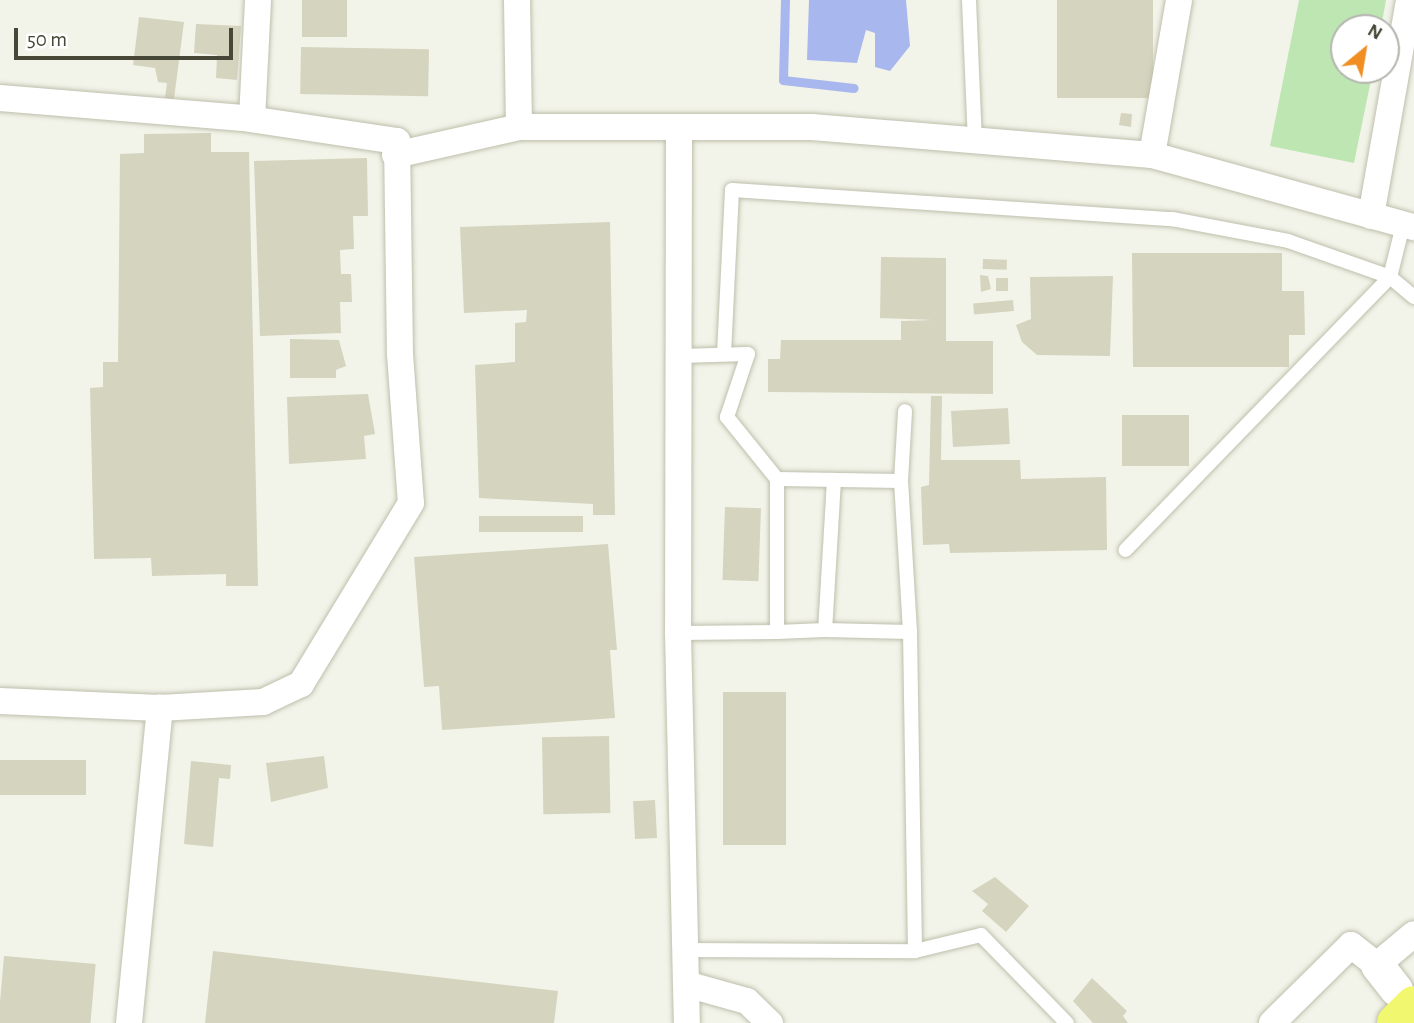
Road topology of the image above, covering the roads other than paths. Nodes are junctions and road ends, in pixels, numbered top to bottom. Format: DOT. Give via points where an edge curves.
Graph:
graph roads {
  1 [pos="258,0"];
  2 [pos="517,0"];
  3 [pos="969,0"];
  4 [pos="1179,0"];
  5 [pos="1409,0"];
  6 [pos="0,98"];
  7 [pos="253,119"];
  8 [pos="519,127"];
  9 [pos="679,129"];
  10 [pos="975,142"];
  11 [pos="395,155"];
  12 [pos="1152,155"];
  13 [pos="1371,216"];
  14 [pos="1408,226"];
  15 [pos="1390,277"];
  16 [pos="1414,297"];
  17 [pos="724,354"];
  18 [pos="679,356"];
  19 [pos="905,411"];
  20 [pos="777,479"];
  21 [pos="834,480"];
  22 [pos="901,481"];
  23 [pos="1125,550"];
  24 [pos="825,630"];
  25 [pos="777,632"];
  26 [pos="910,632"];
  27 [pos="678,633"];
  28 [pos="0,701"];
  29 [pos="160,708"];
  30 [pos="1414,934"];
  31 [pos="686,950"];
  32 [pos="915,951"];
  33 [pos="686,984"];
  34 [pos="1396,996"];
  35 [pos="129,1023"];
  36 [pos="687,1023"];
  37 [pos="770,1023"];
  38 [pos="1067,1023"];
  39 [pos="1272,1023"];
  1 -- 7 [label="street"];
  2 -- 8 [label="street"];
  3 -- 10 [label="lane"];
  4 -- 12 [label="street"];
  5 -- 13 [label="street"];
  6 -- 7 [label="street"];
  7 -- 11 [label="street" via="397,141"];
  8 -- 9 [label="street"];
  8 -- 11 [label="street"];
  9 -- 10 [label="street" via="812,127"];
  9 -- 18 [label="street"];
  10 -- 12 [label="street"];
  11 -- 29 [label="street" via="400,354 411,503 301,684 263,702"];
  12 -- 13 [label="street"];
  13 -- 14 [label="street"];
  14 -- 15 [label="lane"];
  15 -- 16 [label="lane"];
  15 -- 17 [label="lane" via="1288,241 1172,219 732,190"];
  15 -- 23 [label="lane"];
  17 -- 18 [label="lane"];
  17 -- 20 [label="lane" via="748,354 727,417"];
  18 -- 27 [label="street"];
  19 -- 22 [label="lane"];
  20 -- 21 [label="lane"];
  20 -- 25 [label="lane"];
  21 -- 22 [label="lane"];
  21 -- 24 [label="lane"];
  22 -- 26 [label="lane"];
  24 -- 25 [label="lane"];
  24 -- 26 [label="lane"];
  25 -- 27 [label="lane"];
  26 -- 32 [label="lane"];
  27 -- 31 [label="street"];
  28 -- 29 [label="street"];
  29 -- 35 [label="street"];
  30 -- 34 [label="street"];
  31 -- 32 [label="lane"];
  31 -- 33 [label="street"];
  32 -- 38 [label="lane" via="981,935"];
  33 -- 36 [label="street"];
  33 -- 37 [label="street" via="747,1001"];
  34 -- 39 [label="street" via="1352,945"];
}
